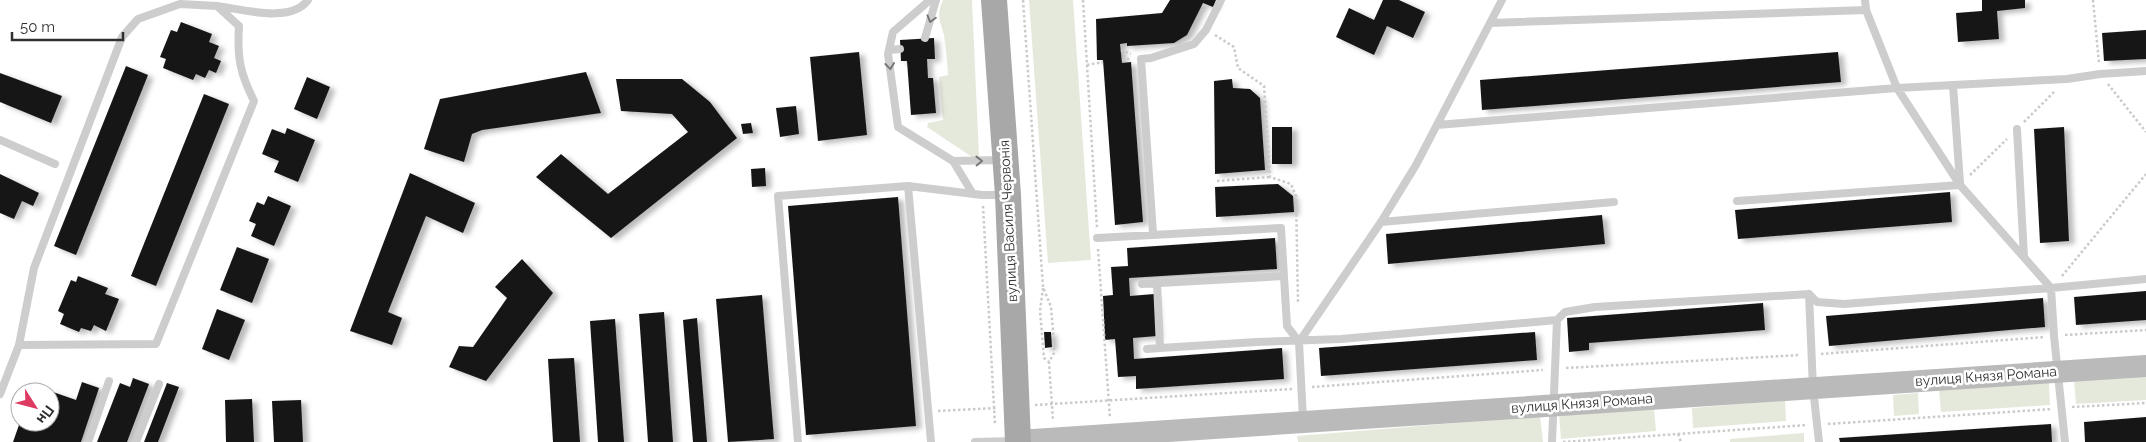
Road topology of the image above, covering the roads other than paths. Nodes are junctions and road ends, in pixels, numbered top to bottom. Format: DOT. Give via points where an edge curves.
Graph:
graph roads {
  1 [pos="308,0"];
  2 [pos="930,0"];
  3 [pos="936,0"];
  4 [pos="994,0"];
  5 [pos="1502,0"];
  6 [pos="1865,0"];
  7 [pos="1219,2"];
  8 [pos="217,6"];
  9 [pos="1866,10"];
  10 [pos="1490,23"];
  11 [pos="926,38"];
  12 [pos="900,49"];
  13 [pos="889,50"];
  14 [pos="2146,71"];
  15 [pos="1953,85"];
  16 [pos="1897,88"];
  17 [pos="1437,125"];
  18 [pos="2017,129"];
  19 [pos="0,140"];
  20 [pos="1006,160"];
  21 [pos="953,161"];
  22 [pos="55,164"];
  23 [pos="1960,185"];
  24 [pos="908,186"];
  25 [pos="972,194"];
  26 [pos="1008,195"];
  27 [pos="1737,201"];
  28 [pos="1614,202"];
  29 [pos="1381,222"];
  30 [pos="1153,233"];
  31 [pos="1098,238"];
  32 [pos="2024,257"];
  33 [pos="1284,276"];
  34 [pos="2146,279"];
  35 [pos="1142,284"];
  36 [pos="1157,284"];
  37 [pos="2051,288"];
  38 [pos="1809,294"];
  39 [pos="1557,320"];
  40 [pos="1299,342"];
  41 [pos="19,345"];
  42 [pos="1160,348"];
  43 [pos="1147,349"];
  44 [pos="2146,366"];
  45 [pos="2058,371"];
  46 [pos="109,382"];
  47 [pos="159,384"];
  48 [pos="1813,388"];
  49 [pos="0,394"];
  50 [pos="1554,404"];
  51 [pos="1302,422"];
  52 [pos="1010,441"];
  53 [pos="88,442"];
  54 [pos="136,442"];
  55 [pos="798,442"];
  56 [pos="931,442"];
  57 [pos="975,442"];
  58 [pos="1552,442"];
  59 [pos="1819,442"];
  60 [pos="2065,442"];
  1 -- 8 [label="lane" via="288,13"];
  2 -- 13 [label="lane" via="893,32"];
  3 -- 11 [label="lane, one-way"];
  4 -- 20 [label="main road, вулиця Василя Червонія"];
  5 -- 10 [label="lane"];
  6 -- 9 [label="lane"];
  7 -- 30 [label="lane" via="1206,30 1194,44 1142,58"];
  8 -- 41 [label="lane" via="180,4 138,19 122,37 34,268"];
  8 -- 41 [label="lane" via="239,26 237,49 242,78 254,100 156,344"];
  9 -- 10 [label="lane"];
  9 -- 16 [label="lane"];
  10 -- 17 [label="lane"];
  12 -- 13 [label="lane"];
  13 -- 21 [label="lane, one-way" via="898,127"];
  14 -- 15 [label="lane" via="2067,80"];
  15 -- 16 [label="lane"];
  15 -- 23 [label="lane"];
  16 -- 17 [label="lane"];
  16 -- 23 [label="lane"];
  17 -- 29 [label="lane"];
  18 -- 32 [label="lane"];
  19 -- 22 [label="lane"];
  21 -- 20 [label="lane, one-way"];
  20 -- 26 [label="main road, вулиця Василя Червонія"];
  21 -- 25 [label="lane"];
  23 -- 27 [label="lane"];
  23 -- 32 [label="lane"];
  24 -- 25 [label="lane"];
  24 -- 55 [label="lane" via="778,196"];
  24 -- 56 [label="lane"];
  25 -- 26 [label="lane"];
  26 -- 52 [label="main road, вулиця Василя Червонія" via="1005,407"];
  28 -- 29 [label="lane"];
  29 -- 40 [label="lane"];
  30 -- 31 [label="lane"];
  30 -- 33 [label="lane" via="1281,228"];
  32 -- 37 [label="lane"];
  33 -- 36 [label="lane"];
  33 -- 40 [label="lane" via="1287,326"];
  34 -- 37 [label="lane"];
  35 -- 36 [label="lane"];
  36 -- 42 [label="lane"];
  37 -- 38 [label="lane" via="1830,304 1817,302"];
  37 -- 45 [label="lane"];
  38 -- 39 [label="lane" via="1595,307 1565,312"];
  38 -- 48 [label="lane"];
  39 -- 40 [label="lane"];
  39 -- 50 [label="lane"];
  40 -- 42 [label="lane"];
  40 -- 51 [label="lane"];
  41 -- 49 [label="lane"];
  42 -- 43 [label="lane"];
  44 -- 45 [label="street, вулиця Князя Романа"];
  45 -- 48 [label="street, вулиця Князя Романа"];
  45 -- 60 [label="lane"];
  46 -- 53 [label="lane"];
  47 -- 54 [label="lane"];
  48 -- 50 [label="street, вулиця Князя Романа"];
  48 -- 59 [label="lane"];
  50 -- 51 [label="street, вулиця Князя Романа"];
  50 -- 58 [label="lane"];
  51 -- 52 [label="street, вулиця Князя Романа" via="1222,431"];
  52 -- 57 [label="lane"];
}
